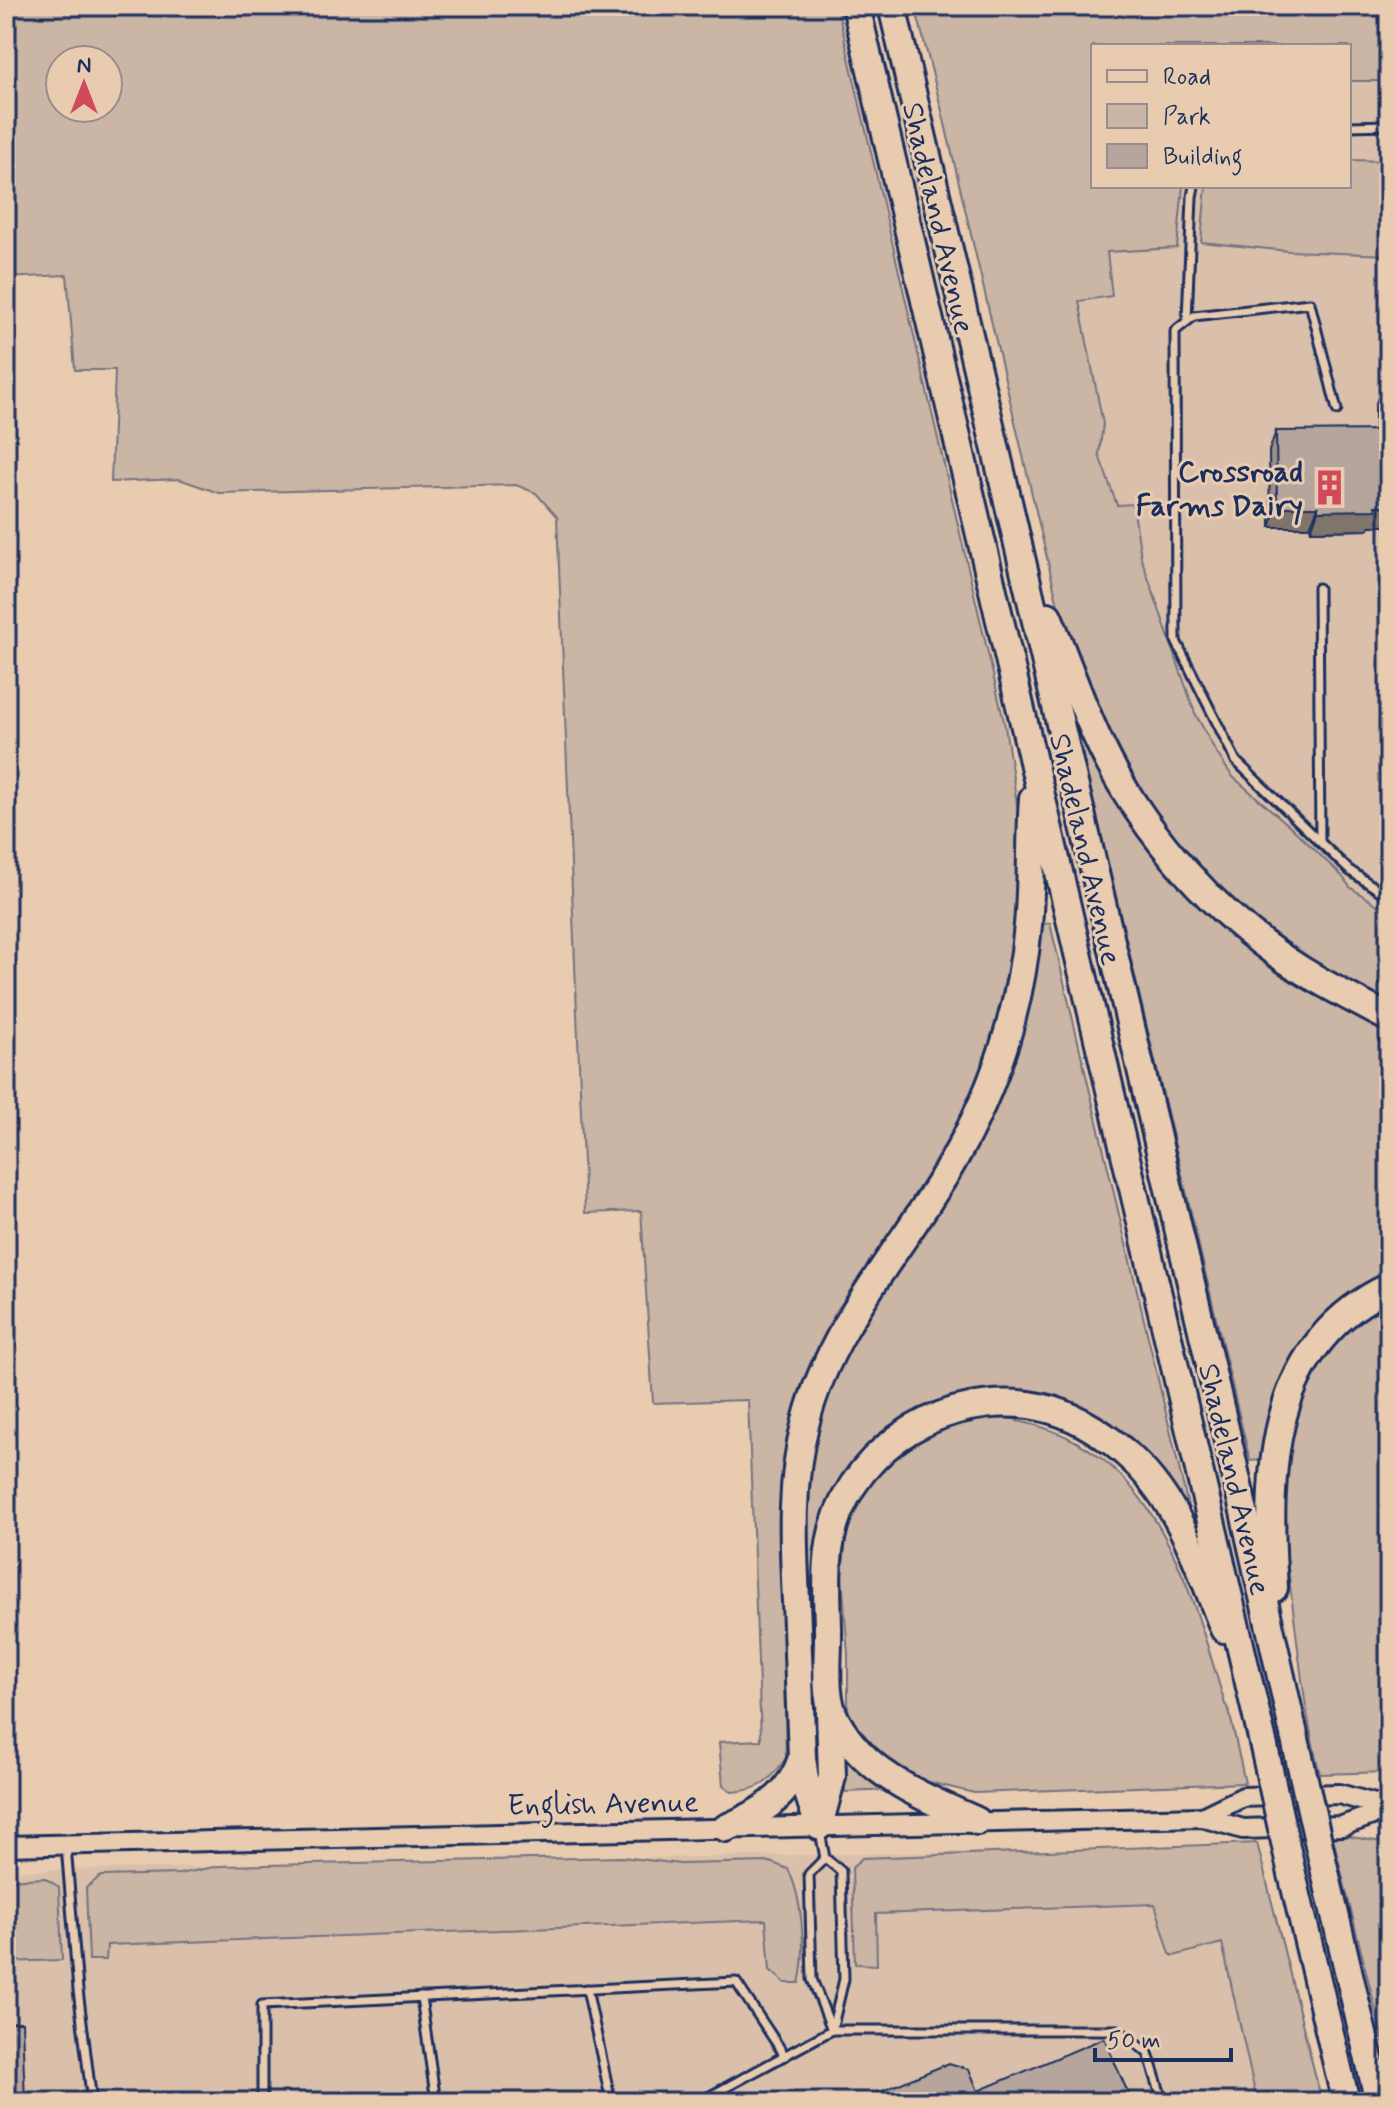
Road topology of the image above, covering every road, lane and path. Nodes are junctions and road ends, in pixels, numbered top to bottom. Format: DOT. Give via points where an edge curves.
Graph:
graph roads {
  1 [pos="856,6"];
  2 [pos="892,6"];
  3 [pos="1389,125"];
  4 [pos="1351,126"];
  5 [pos="1194,188"];
  6 [pos="1187,320"];
  7 [pos="1337,410"];
  8 [pos="1015,530"];
  9 [pos="1318,588"];
  10 [pos="1035,771"];
  11 [pos="1320,842"];
  12 [pos="1389,897"];
  13 [pos="1389,1018"];
  14 [pos="1389,1287"];
  15 [pos="1281,1675"];
  16 [pos="1256,1705"];
  17 [pos="830,1708"];
  18 [pos="802,1758"];
  19 [pos="1389,1809"];
  20 [pos="1202,1817"];
  21 [pos="977,1821"];
  22 [pos="819,1826"];
  23 [pos="726,1828"];
  24 [pos="66,1844"];
  25 [pos="6,1846"];
  26 [pos="825,1858"];
  27 [pos="587,1989"];
  28 [pos="421,1997"];
  29 [pos="832,2030"];
  30 [pos="785,2056"];
  31 [pos="92,2102"];
  32 [pos="262,2102"];
  33 [pos="436,2102"];
  34 [pos="611,2102"];
  35 [pos="699,2102"];
  36 [pos="1163,2102"];
  37 [pos="1346,2102"];
  38 [pos="1379,2102"];
  1 -- 10 [label="highway, Shadeland Avenue"];
  2 -- 8 [label="highway, Shadeland Avenue"];
  3 -- 4 [label="lane"];
  5 -- 6 [label="lane"];
  6 -- 7 [label="lane" via="1310,303"];
  6 -- 11 [label="lane" via="1175,331 1173,342 1176,641 1236,761"];
  8 -- 13 [label="highway" via="1102,748 1166,846 1255,936 1303,971"];
  8 -- 15 [label="highway, Shadeland Avenue"];
  9 -- 11 [label="lane"];
  10 -- 16 [label="highway, Shadeland Avenue"];
  10 -- 18 [label="highway" via="1026,942 995,1071 957,1155 836,1343 804,1429 793,1512"];
  11 -- 12 [label="lane"];
  14 -- 15 [label="highway" via="1357,1305 1318,1344 1284,1409 1270,1522"];
  15 -- 38 [label="highway, bridge"];
  16 -- 17 [label="highway" via="1185,1533 1152,1480 1083,1423 1049,1410 997,1404 953,1411 898,1436 867,1465 849,1493 835,1523 827,1564"];
  16 -- 37 [label="highway, bridge"];
  17 -- 21 [label="highway" via="852,1744 890,1779"];
  17 -- 22 [label="highway" via="832,1777"];
  18 -- 22 [label="highway"];
  18 -- 23 [label="highway" via="797,1774 770,1806"];
  19 -- 20 [label="street, English Avenue" via="1342,1826 1243,1829"];
  19 -- 20 [label="street, English Avenue" via="1339,1794 1243,1797"];
  20 -- 21 [label="street, English Avenue"];
  21 -- 22 [label="street, English Avenue"];
  22 -- 23 [label="street, English Avenue"];
  22 -- 26 [label="lane"];
  23 -- 24 [label="street, English Avenue"];
  24 -- 25 [label="street, English Avenue"];
  24 -- 31 [label="lane"];
  26 -- 29 [label="lane" via="841,1871 844,1979"];
  26 -- 29 [label="lane" via="809,1874 812,1979"];
  27 -- 28 [label="lane"];
  27 -- 30 [label="lane" via="736,1982"];
  27 -- 34 [label="lane"];
  28 -- 32 [label="lane" via="262,2005"];
  28 -- 33 [label="lane"];
  29 -- 30 [label="lane"];
  29 -- 36 [label="lane" via="1118,2030 1148,2053"];
  30 -- 35 [label="lane"];
}
